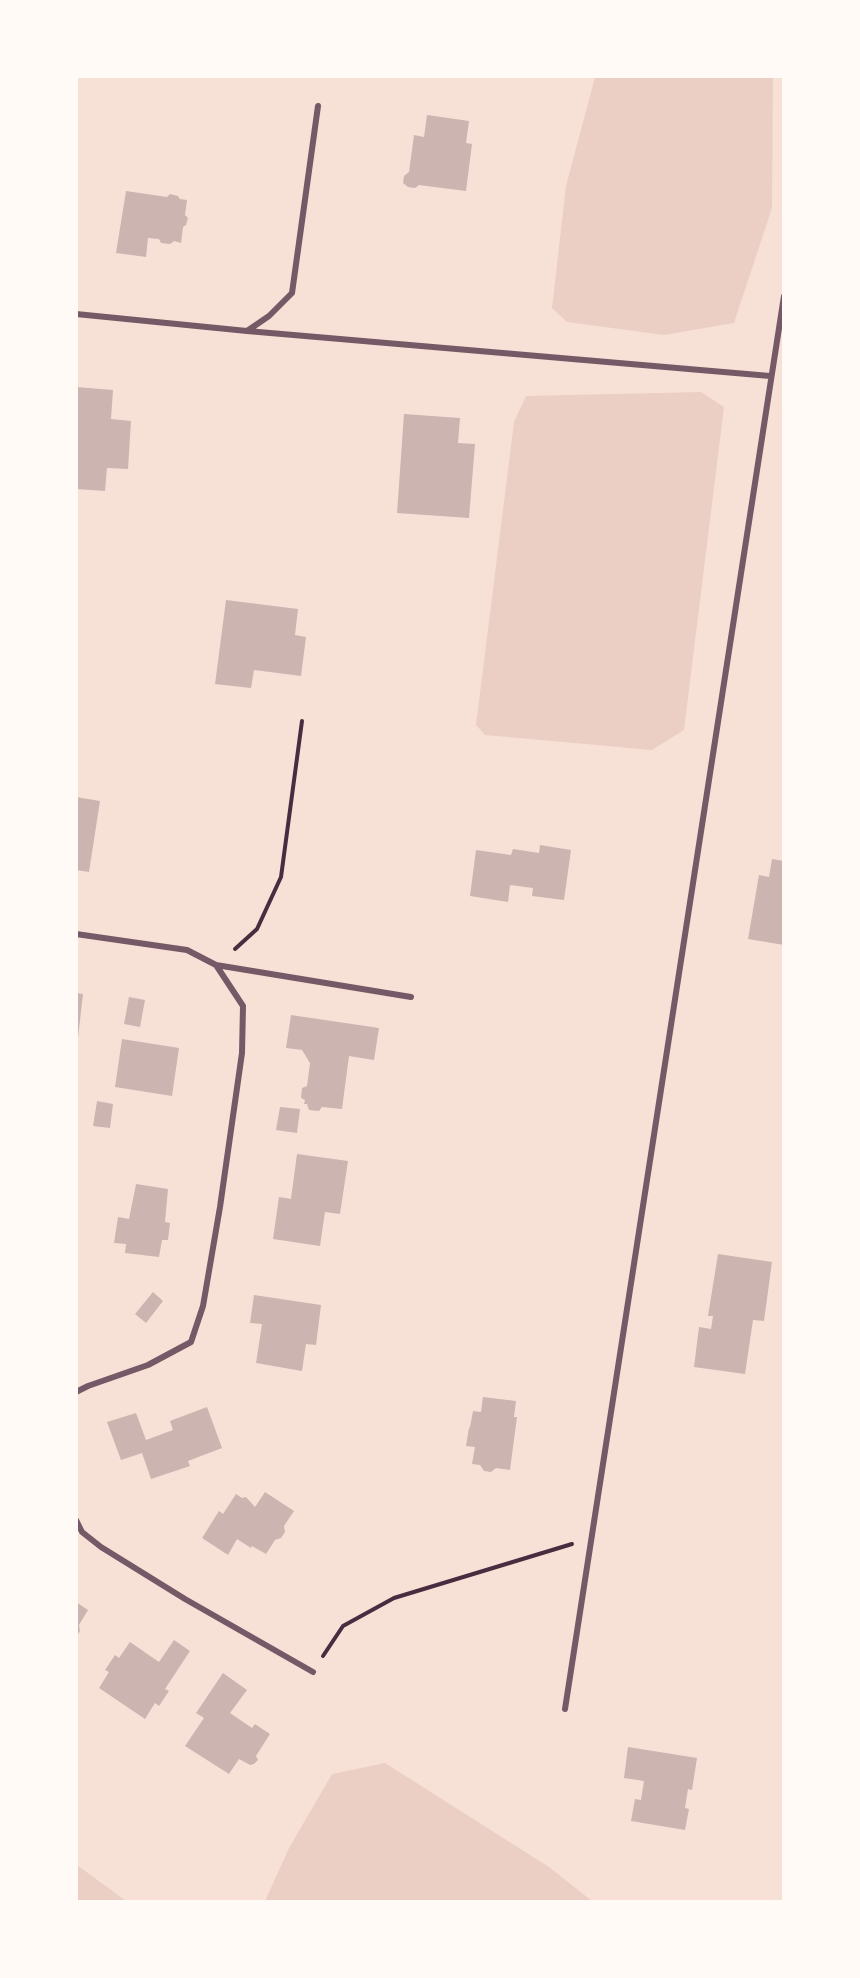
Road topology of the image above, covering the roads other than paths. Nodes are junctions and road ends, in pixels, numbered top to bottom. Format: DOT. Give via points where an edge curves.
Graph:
graph roads {
  1 [pos="318,106"];
  2 [pos="783,296"];
  3 [pos="76,314"];
  4 [pos="247,331"];
  5 [pos="770,376"];
  6 [pos="76,934"];
  7 [pos="216,965"];
  8 [pos="411,997"];
  9 [pos="76,1392"];
  10 [pos="76,1520"];
  11 [pos="313,1672"];
  12 [pos="565,1709"];
  1 -- 4 [label="street" via="292,293"];
  2 -- 5 [label="street"];
  3 -- 4 [label="street"];
  4 -- 5 [label="street"];
  5 -- 12 [label="street"];
  6 -- 7 [label="street" via="187,950"];
  7 -- 8 [label="street"];
  7 -- 9 [label="street" via="243,1006 242,1053 220,1207 203,1305 194,1333 191,1342 148,1365"];
  10 -- 11 [label="street" via="82,1532 101,1547"];
}
